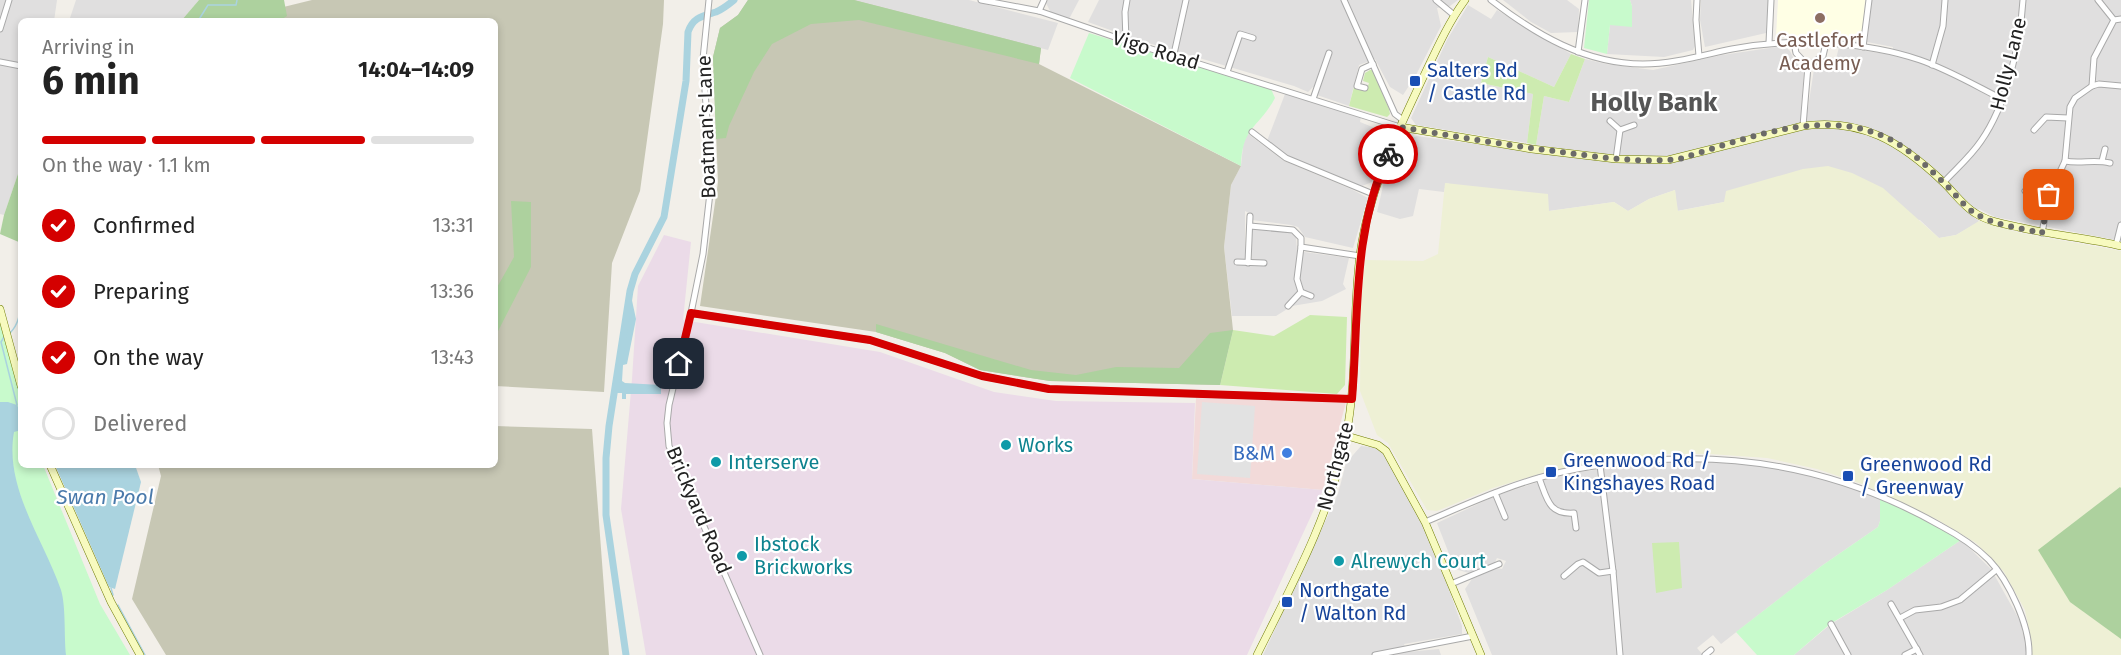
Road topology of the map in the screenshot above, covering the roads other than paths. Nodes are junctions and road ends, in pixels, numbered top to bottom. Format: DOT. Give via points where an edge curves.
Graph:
graph roads {
  1 [pos="9,0"];
  2 [pos="981,0"];
  3 [pos="1044,0"];
  4 [pos="1128,0"];
  5 [pos="1186,0"];
  6 [pos="1344,0"];
  7 [pos="1436,0"];
  8 [pos="1465,0"];
  9 [pos="1491,0"];
  10 [pos="1585,0"];
  11 [pos="1697,0"];
  12 [pos="1771,0"];
  13 [pos="1869,0"];
  14 [pos="1945,0"];
  15 [pos="2023,0"];
  16 [pos="2097,0"];
  17 [pos="709,1"];
  18 [pos="1039,11"];
  19 [pos="1455,15"];
  20 [pos="2118,20"];
  21 [pos="0,29"];
  22 [pos="1253,38"];
  23 [pos="1126,41"];
  24 [pos="1769,43"];
  25 [pos="1794,43"];
  26 [pos="1826,43"];
  27 [pos="1863,47"];
  28 [pos="1578,52"];
  29 [pos="1329,53"];
  30 [pos="1174,54"];
  31 [pos="1699,56"];
  32 [pos="0,62"];
  33 [pos="1373,64"];
  34 [pos="18,65"];
  35 [pos="1932,65"];
  36 [pos="1808,66"];
  37 [pos="1227,72"];
  38 [pos="2092,86"];
  39 [pos="2121,86"];
  40 [pos="1365,88"];
  41 [pos="1313,99"];
  42 [pos="2002,99"];
  43 [pos="2068,118"];
  44 [pos="1610,121"];
  45 [pos="1402,123"];
  46 [pos="1634,125"];
  47 [pos="1803,126"];
  48 [pos="1620,130"];
  49 [pos="2046,130"];
  50 [pos="1252,132"];
  51 [pos="1265,134"];
  52 [pos="1262,140"];
  53 [pos="2105,149"];
  54 [pos="1616,159"];
  55 [pos="2065,161"];
  56 [pos="2102,161"];
  57 [pos="2110,163"];
  58 [pos="1944,182"];
  59 [pos="2028,186"];
  60 [pos="1373,194"];
  61 [pos="2049,195"];
  62 [pos="1250,216"];
  63 [pos="2121,225"];
  64 [pos="1250,226"];
  65 [pos="2042,233"];
  66 [pos="2118,245"];
  67 [pos="1301,247"];
  68 [pos="703,254"];
  69 [pos="1360,256"];
  70 [pos="1237,262"];
  71 [pos="1248,263"];
  72 [pos="1264,263"];
  73 [pos="1301,292"];
  74 [pos="1311,296"];
  75 [pos="1288,306"];
  76 [pos="0,309"];
  77 [pos="691,313"];
  78 [pos="18,374"];
  79 [pos="1352,399"];
  80 [pos="1347,436"];
  81 [pos="1600,465"];
  82 [pos="51,468"];
  83 [pos="1539,478"];
  84 [pos="1495,492"];
  85 [pos="1505,518"];
  86 [pos="1425,522"];
  87 [pos="1576,528"];
  88 [pos="1499,564"];
  89 [pos="1996,570"];
  90 [pos="1613,571"];
  91 [pos="1564,576"];
  92 [pos="1451,584"];
  93 [pos="1891,604"];
  94 [pos="1900,618"];
  95 [pos="1831,624"];
  96 [pos="1473,636"];
  97 [pos="1711,650"];
  98 [pos="1918,652"];
  99 [pos="1383,654"];
  100 [pos="140,655"];
  101 [pos="760,655"];
  102 [pos="1257,655"];
  103 [pos="1375,655"];
  104 [pos="1481,655"];
  105 [pos="1620,655"];
  106 [pos="1705,655"];
  107 [pos="1848,655"];
  108 [pos="1905,655"];
  109 [pos="2029,655"];
  1 -- 21 [label="street"];
  2 -- 18 [label="street, Vigo Road"];
  3 -- 18 [label="street"];
  4 -- 23 [label="street"];
  5 -- 30 [label="street"];
  6 -- 33 [label="street"];
  7 -- 19 [label="street"];
  8 -- 19 [label="street, Northgate"];
  9 -- 28 [label="street" via="1538,33"];
  10 -- 28 [label="street"];
  11 -- 31 [label="street"];
  12 -- 24 [label="street"];
  13 -- 27 [label="street"];
  14 -- 35 [label="street"];
  15 -- 42 [label="street, Holly Lane" via="2019,38"];
  16 -- 20 [label="street"];
  17 -- 68 [label="street, Boatman's Lane" via="704,80 711,184"];
  18 -- 23 [label="street, Vigo Road"];
  19 -- 45 [label="street, Northgate"];
  20 -- 38 [label="street" via="2094,58"];
  22 -- 37 [label="street" via="1240,34"];
  23 -- 30 [label="street, Vigo Road"];
  24 -- 25 [label="street"];
  24 -- 31 [label="street"];
  25 -- 26 [label="street"];
  25 -- 36 [label="street" via="1796,53"];
  26 -- 27 [label="street"];
  26 -- 36 [label="street" via="1823,56"];
  27 -- 35 [label="street"];
  28 -- 31 [label="street" via="1643,64"];
  29 -- 41 [label="street"];
  30 -- 37 [label="street, Vigo Road"];
  32 -- 34 [label="street"];
  33 -- 40 [label="street" via="1362,69 1357,86"];
  33 -- 45 [label="street"];
  35 -- 42 [label="street"];
  36 -- 47 [label="street"];
  37 -- 41 [label="street, Vigo Road"];
  38 -- 39 [label="street"];
  38 -- 43 [label="street" via="2073,102"];
  41 -- 45 [label="street, Vigo Road"];
  42 -- 58 [label="street, Holly Lane" via="1980,142"];
  43 -- 49 [label="street" via="2046,117 2036,128"];
  43 -- 55 [label="street"];
  44 -- 48 [label="street"];
  45 -- 54 [label="street" via="1532,148"];
  45 -- 60 [label="street, Northgate"];
  46 -- 48 [label="street"];
  47 -- 54 [label="street" via="1679,159"];
  47 -- 58 [label="street" via="1855,127 1883,137 1902,147"];
  48 -- 54 [label="street"];
  50 -- 52 [label="street"];
  51 -- 52 [label="street"];
  52 -- 60 [label="street" via="1286,158"];
  53 -- 56 [label="street"];
  55 -- 56 [label="street"];
  55 -- 61 [label="street"];
  56 -- 57 [label="street"];
  58 -- 65 [label="street" via="1974,212"];
  59 -- 61 [label="street"];
  60 -- 69 [label="street, Northgate"];
  61 -- 65 [label="street"];
  62 -- 64 [label="street"];
  63 -- 66 [label="street"];
  64 -- 67 [label="street" via="1293,230 1301,238"];
  64 -- 71 [label="street"];
  65 -- 66 [label="street"];
  67 -- 69 [label="street"];
  67 -- 73 [label="street" via="1297,279"];
  68 -- 77 [label="street, Brickyard Road"];
  69 -- 79 [label="street, Northgate"];
  70 -- 71 [label="street"];
  71 -- 72 [label="street"];
  73 -- 74 [label="street"];
  73 -- 75 [label="street"];
  76 -- 78 [label="street"];
  77 -- 79 [label="street" via="870,340 982,376 1049,389"];
  77 -- 101 [label="street, Brickyard Road" via="669,405 669,446"];
  79 -- 80 [label="street, Northgate"];
  80 -- 86 [label="street" via="1378,445 1386,452"];
  80 -- 102 [label="street, Northgate" via="1316,534"];
  81 -- 83 [label="street"];
  81 -- 89 [label="street" via="1707,458 1781,465 1813,473 1878,495 1928,518 1961,537"];
  81 -- 90 [label="street"];
  82 -- 100 [label="street" via="111,602"];
  83 -- 84 [label="street"];
  83 -- 87 [label="street" via="1551,507 1562,514 1574,513"];
  84 -- 85 [label="street"];
  84 -- 86 [label="street"];
  86 -- 92 [label="street"];
  88 -- 92 [label="street"];
  89 -- 94 [label="street" via="1960,600 1915,610"];
  89 -- 109 [label="street" via="2022,618"];
  90 -- 91 [label="street" via="1599,573 1583,562"];
  90 -- 105 [label="street"];
  92 -- 96 [label="street"];
  93 -- 94 [label="street"];
  94 -- 98 [label="street"];
  95 -- 107 [label="street" via="1834,638"];
  96 -- 99 [label="street"];
  96 -- 104 [label="street"];
  97 -- 106 [label="street"];
  98 -- 108 [label="street"];
  99 -- 103 [label="street"];
}
